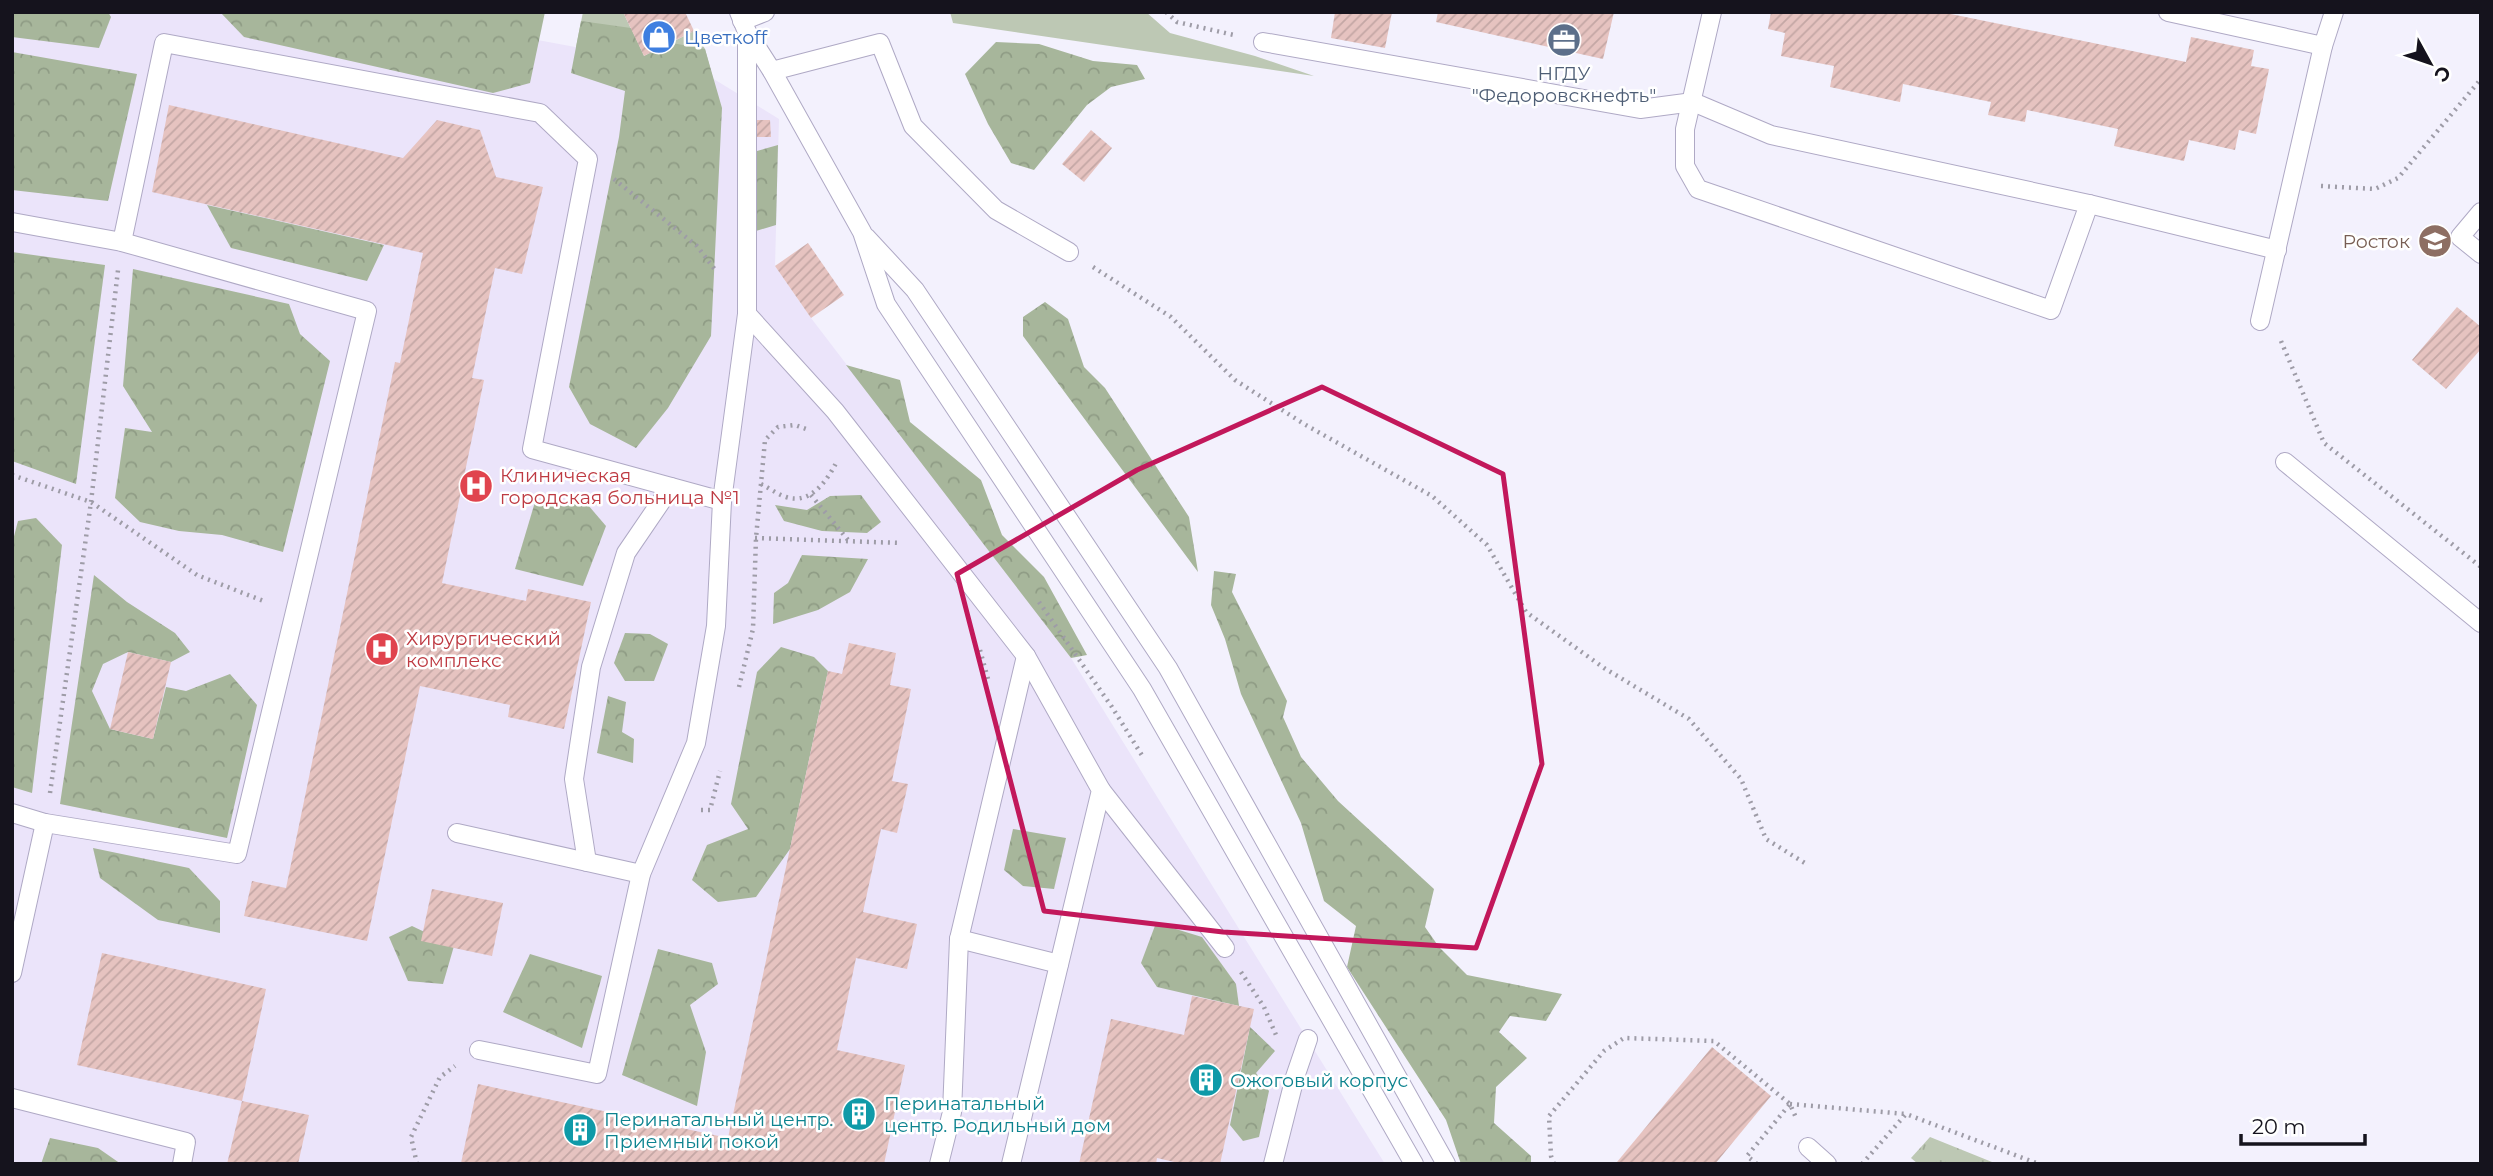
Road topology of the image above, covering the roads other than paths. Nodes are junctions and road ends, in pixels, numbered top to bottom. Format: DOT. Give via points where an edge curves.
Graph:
graph roads {
  1 [pos="765,12"];
  2 [pos="1712,12"];
  3 [pos="2168,12"];
  4 [pos="2334,12"];
  5 [pos="743,22"];
  6 [pos="1263,42"];
  7 [pos="2323,46"];
  8 [pos="772,71"];
  9 [pos="1693,103"];
  10 [pos="2089,204"];
  11 [pos="2481,212"];
  12 [pos="12,222"];
  13 [pos="862,232"];
  14 [pos="122,242"];
  15 [pos="2277,250"];
  16 [pos="1069,251"];
  17 [pos="2481,254"];
  18 [pos="747,314"];
  19 [pos="2260,321"];
  20 [pos="1011,435"];
  21 [pos="984,451"];
  22 [pos="2285,462"];
  23 [pos="671,487"];
  24 [pos="722,500"];
  25 [pos="2481,623"];
  26 [pos="1027,656"];
  27 [pos="1101,790"];
  28 [pos="12,813"];
  29 [pos="45,822"];
  30 [pos="457,833"];
  31 [pos="587,862"];
  32 [pos="642,874"];
  33 [pos="959,939"];
  34 [pos="1225,948"];
  35 [pos="1059,964"];
  36 [pos="12,973"];
  37 [pos="1308,1039"];
  38 [pos="479,1050"];
  39 [pos="12,1098"];
  40 [pos="1808,1147"];
  41 [pos="182,1164"];
  42 [pos="939,1164"];
  43 [pos="1011,1164"];
  44 [pos="1273,1164"];
  45 [pos="1415,1164"];
  46 [pos="1446,1164"];
  47 [pos="1827,1164"];
  1 -- 5 [label="lane"];
  2 -- 9 [label="lane"];
  3 -- 7 [label="lane"];
  4 -- 7 [label="lane"];
  5 -- 8 [label="lane"];
  5 -- 18 [label="lane"];
  6 -- 9 [label="lane" via="1640,108"];
  7 -- 15 [label="lane"];
  8 -- 13 [label="lane"];
  8 -- 16 [label="lane" via="880,43 913,126 996,210"];
  9 -- 10 [label="lane" via="1771,135"];
  9 -- 10 [label="lane" via="1685,129 1685,166 1698,189 2051,310"];
  10 -- 15 [label="lane"];
  11 -- 17 [label="lane" via="2460,237"];
  12 -- 14 [label="lane"];
  13 -- 20 [label="lane" via="915,290"];
  13 -- 21 [label="lane" via="886,304"];
  14 -- 23 [label="lane" via="164,43 540,113 588,159 532,449"];
  14 -- 29 [label="lane" via="367,311 237,854"];
  15 -- 19 [label="lane"];
  18 -- 24 [label="lane"];
  18 -- 26 [label="lane" via="835,411"];
  20 -- 21 [label="lane"];
  20 -- 46 [label="lane" via="1168,668"];
  21 -- 45 [label="lane" via="1142,689"];
  22 -- 25 [label="lane"];
  23 -- 24 [label="lane"];
  23 -- 31 [label="lane" via="626,553 591,667 574,779"];
  24 -- 32 [label="lane" via="716,626 696,743"];
  26 -- 27 [label="lane"];
  26 -- 33 [label="lane"];
  27 -- 34 [label="lane"];
  27 -- 35 [label="lane"];
  28 -- 29 [label="lane"];
  29 -- 36 [label="lane"];
  30 -- 31 [label="lane"];
  31 -- 32 [label="lane"];
  32 -- 38 [label="lane" via="597,1074"];
  33 -- 35 [label="lane"];
  33 -- 42 [label="lane" via="952,1112"];
  35 -- 43 [label="lane"];
  37 -- 44 [label="lane"];
  39 -- 41 [label="lane" via="186,1142"];
  40 -- 47 [label="lane"];
}
